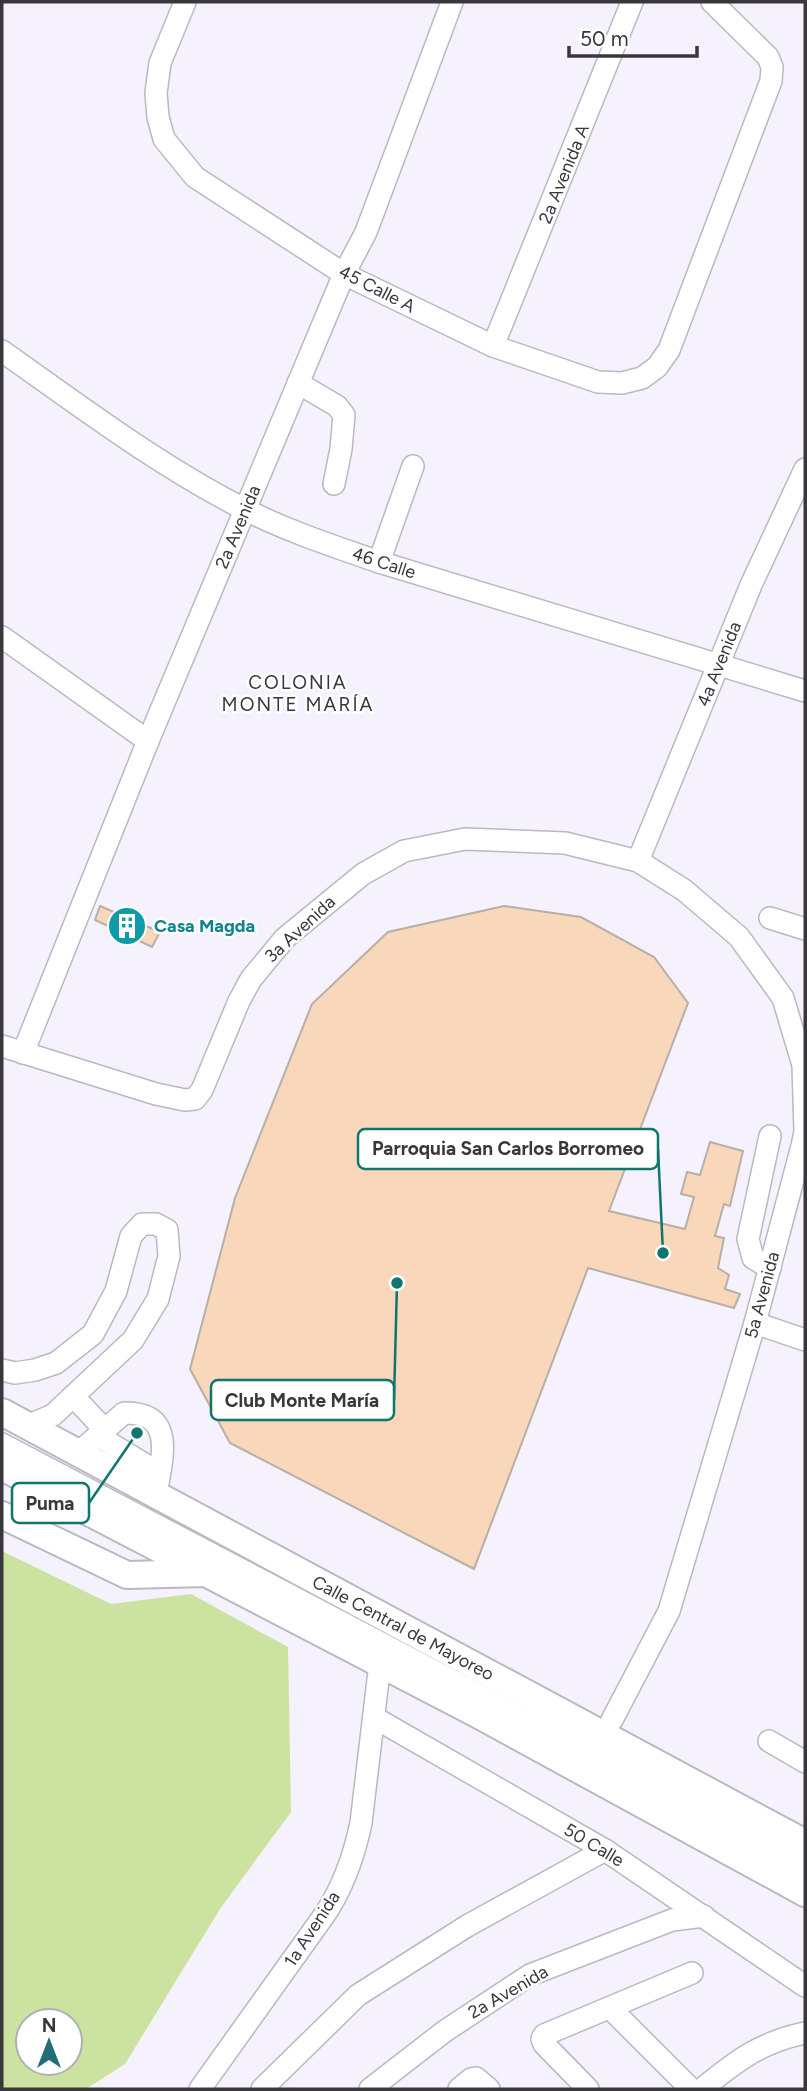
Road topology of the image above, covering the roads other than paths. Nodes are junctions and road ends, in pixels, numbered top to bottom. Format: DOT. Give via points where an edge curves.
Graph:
graph roads {
  1 [pos="185,2"];
  2 [pos="452,2"];
  3 [pos="632,2"];
  4 [pos="712,2"];
  5 [pos="344,274"];
  6 [pos="493,346"];
  7 [pos="2,351"];
  8 [pos="298,383"];
  9 [pos="413,466"];
  10 [pos="805,469"];
  11 [pos="334,484"];
  12 [pos="245,509"];
  13 [pos="379,562"];
  14 [pos="2,637"];
  15 [pos="720,664"];
  16 [pos="805,691"];
  17 [pos="148,741"];
  18 [pos="638,861"];
  19 [pos="770,918"];
  20 [pos="805,929"];
  21 [pos="2,1046"];
  22 [pos="23,1053"];
  23 [pos="770,1136"];
  24 [pos="770,1268"];
  25 [pos="755,1323"];
  26 [pos="805,1340"];
  27 [pos="2,1370"];
  28 [pos="73,1396"];
  29 [pos="2,1412"];
  30 [pos="27,1426"];
  31 [pos="102,1433"];
  32 [pos="2,1444"];
  33 [pos="78,1453"];
  34 [pos="2,1466"];
  35 [pos="158,1484"];
  36 [pos="2,1516"];
  37 [pos="207,1573"];
  38 [pos="380,1663"];
  39 [pos="375,1718"];
  40 [pos="612,1720"];
  41 [pos="769,1741"];
  42 [pos="805,1762"];
  43 [pos="805,1843"];
  44 [pos="605,1850"];
  45 [pos="805,1869"];
  46 [pos="805,1893"];
  47 [pos="704,1916"];
  48 [pos="692,1973"];
  49 [pos="805,1986"];
  50 [pos="610,2008"];
  51 [pos="805,2034"];
  52 [pos="200,2089"];
  53 [pos="262,2089"];
  54 [pos="370,2089"];
  55 [pos="459,2089"];
  56 [pos="489,2089"];
  57 [pos="587,2089"];
  58 [pos="691,2089"];
  59 [pos="702,2089"];
  1 -- 5 [label="street, 45 Calle A" via="160,63 156,93 164,139 195,177"];
  2 -- 5 [label="street, 2a Avenida" via="366,232"];
  3 -- 6 [label="street, 2a Avenida A"];
  4 -- 6 [label="street, 45 Calle A" via="762,48 772,67 771,81 669,349 657,367 622,383 598,382"];
  5 -- 6 [label="street, 45 Calle A"];
  5 -- 8 [label="street, 2a Avenida"];
  7 -- 12 [label="street, 46 Calle" via="180,473"];
  8 -- 11 [label="street" via="344,415"];
  8 -- 12 [label="street, 2a Avenida"];
  9 -- 13 [label="street"];
  10 -- 15 [label="street, 4a Avenida"];
  12 -- 13 [label="street, 46 Calle"];
  12 -- 17 [label="street, 2a Avenida"];
  13 -- 15 [label="street, 46 Calle"];
  14 -- 17 [label="street"];
  15 -- 16 [label="street, 46 Calle"];
  15 -- 18 [label="street, 4a Avenida"];
  17 -- 22 [label="street, 2a Avenida"];
  18 -- 22 [label="street, 3a Avenida" via="565,843 465,839 404,851 348,886 285,938 257,971 195,1098 176,1098"];
  18 -- 24 [label="street, 5a Avenida" via="684,890 739,937 783,998 803,1065 805,1132"];
  19 -- 20 [label="street"];
  21 -- 22 [label="street"];
  23 -- 24 [label="street" via="748,1239 753,1258"];
  24 -- 25 [label="street, 5a Avenida"];
  25 -- 26 [label="street"];
  25 -- 40 [label="street, 5a Avenida" via="669,1611"];
  27 -- 28 [label="street" via="15,1373 56,1363 93,1335 116,1292 131,1236 142,1224 156,1224 167,1230 169,1256 158,1298 133,1340"];
  28 -- 30 [label="street" via="52,1415"];
  28 -- 31 [label="street"];
  29 -- 30 [label="main road, Calle Central de Mayoreo"];
  30 -- 33 [label="main road, Calle Central de Mayoreo"];
  31 -- 33 [label="street"];
  31 -- 35 [label="street"];
  31 -- 35 [label="street" via="124,1413 137,1413 158,1425 164,1435"];
  32 -- 45 [label="street"];
  33 -- 35 [label="main road, Calle Central de Mayoreo"];
  34 -- 37 [label="main road"];
  35 -- 43 [label="main road, Calle Central de Mayoreo"];
  36 -- 37 [label="main road" via="127,1575"];
  37 -- 38 [label="main road"];
  38 -- 39 [label="street, 1a Avenida"];
  38 -- 46 [label="main road"];
  39 -- 44 [label="street, 50 Calle"];
  39 -- 52 [label="street, 1a Avenida" via="359,1831 340,1887"];
  41 -- 42 [label="street"];
  44 -- 47 [label="street, 50 Calle"];
  44 -- 53 [label="street" via="467,1926 358,1995"];
  47 -- 49 [label="street, 50 Calle"];
  47 -- 54 [label="street, 2a Avenida" via="672,1920 530,1975 445,2031"];
  48 -- 50 [label="street"];
  50 -- 57 [label="street" via="542,2039"];
  50 -- 58 [label="street"];
  51 -- 59 [label="street" via="751,2052"];
  55 -- 56 [label="street" via="476,2078"];
}
